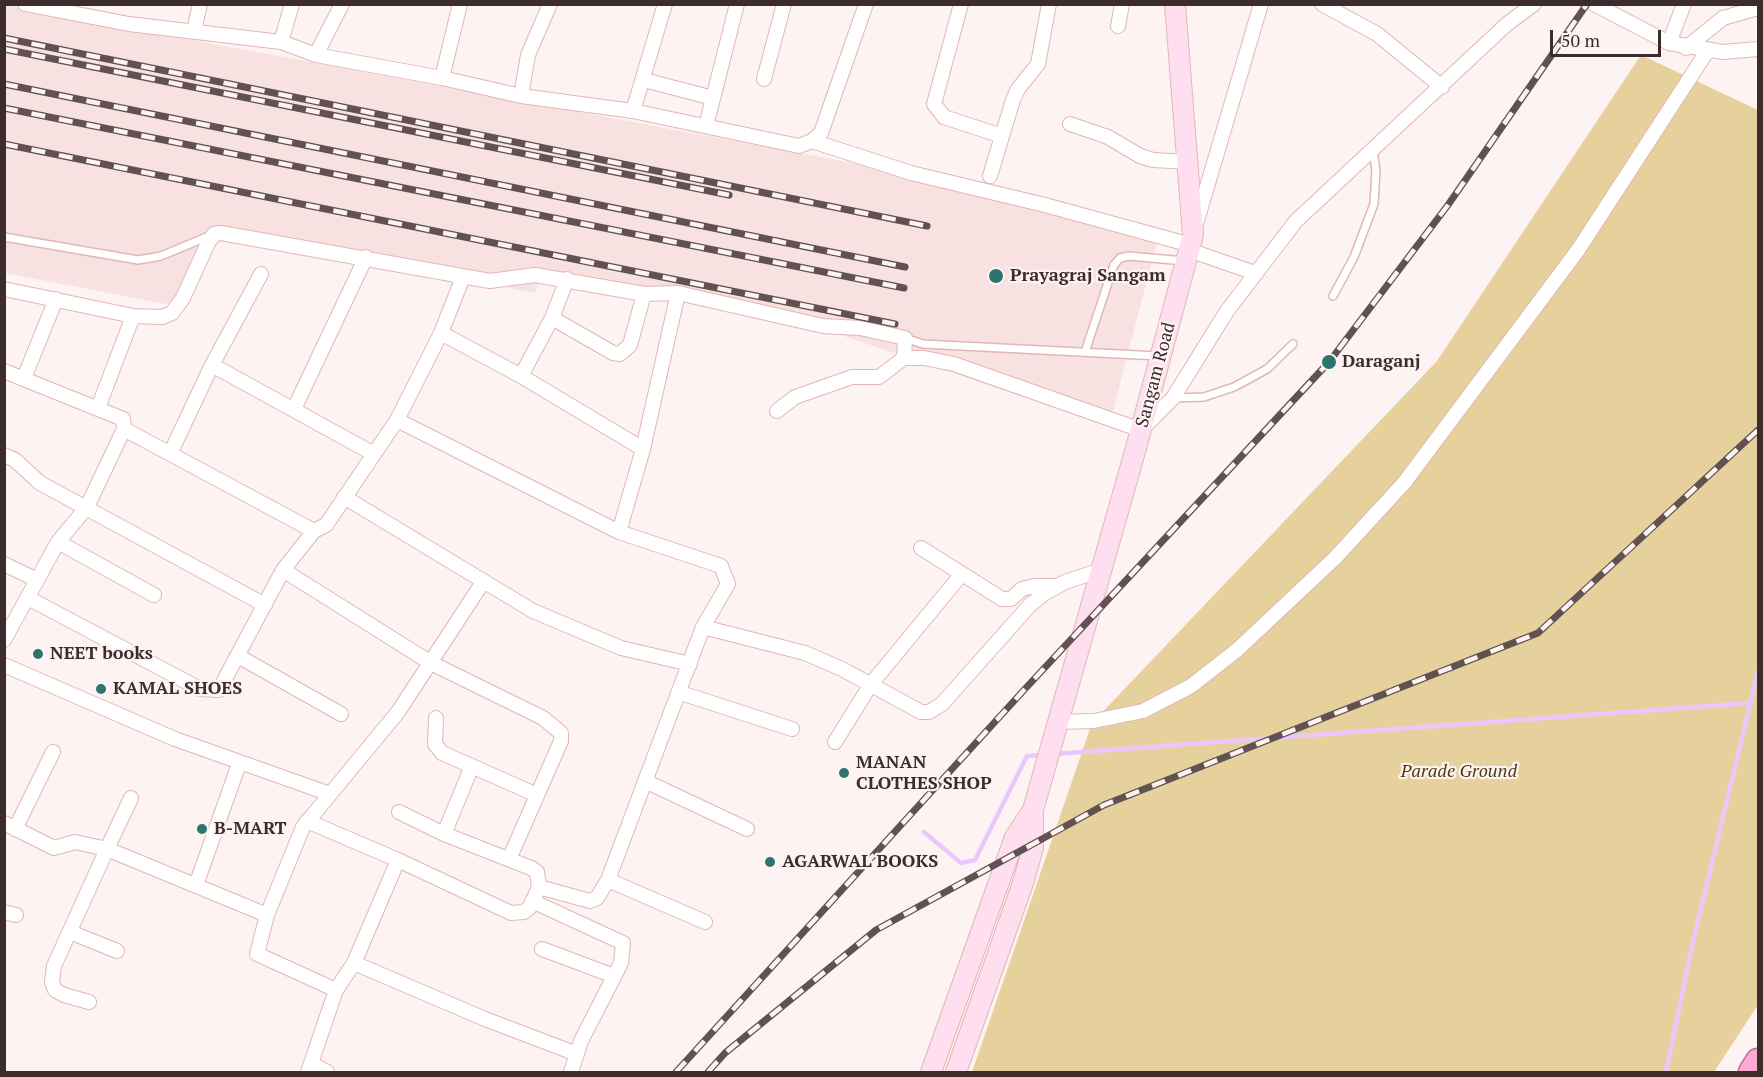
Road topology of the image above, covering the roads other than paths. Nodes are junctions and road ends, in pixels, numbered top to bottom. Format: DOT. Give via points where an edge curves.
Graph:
graph roads {
  1 [pos="25,4"];
  2 [pos="200,4"];
  3 [pos="292,4"];
  4 [pos="342,4"];
  5 [pos="460,4"];
  6 [pos="550,4"];
  7 [pos="665,4"];
  8 [pos="737,4"];
  9 [pos="784,4"];
  10 [pos="866,4"];
  11 [pos="961,4"];
  12 [pos="1048,4"];
  13 [pos="1122,4"];
  14 [pos="1175,4"];
  15 [pos="1261,4"];
  16 [pos="1322,4"];
  17 [pos="1534,4"];
  18 [pos="1594,4"];
  19 [pos="1684,4"];
  20 [pos="1758,8"];
  21 [pos="1118,26"];
  22 [pos="194,31"];
  23 [pos="281,42"];
  24 [pos="1670,44"];
  25 [pos="1686,48"];
  26 [pos="1758,49"];
  27 [pos="1708,51"];
  28 [pos="316,55"];
  29 [pos="442,78"];
  30 [pos="764,79"];
  31 [pos="644,80"];
  32 [pos="1442,87"];
  33 [pos="521,96"];
  34 [pos="713,98"];
  35 [pos="633,111"];
  36 [pos="1070,124"];
  37 [pos="706,126"];
  38 [pos="1002,136"];
  39 [pos="812,141"];
  40 [pos="1373,151"];
  41 [pos="1188,162"];
  42 [pos="990,176"];
  43 [pos="214,234"];
  44 [pos="4,237"];
  45 [pos="1190,248"];
  46 [pos="366,257"];
  47 [pos="1255,273"];
  48 [pos="261,274"];
  49 [pos="463,277"];
  50 [pos="567,279"];
  51 [pos="4,289"];
  52 [pos="678,293"];
  53 [pos="644,294"];
  54 [pos="1333,296"];
  55 [pos="56,299"];
  56 [pos="133,316"];
  57 [pos="552,318"];
  58 [pos="441,333"];
  59 [pos="905,338"];
  60 [pos="1293,344"];
  61 [pos="1086,352"];
  62 [pos="1160,356"];
  63 [pos="904,358"];
  64 [pos="212,365"];
  65 [pos="4,371"];
  66 [pos="521,376"];
  67 [pos="24,378"];
  68 [pos="1173,398"];
  69 [pos="98,408"];
  70 [pos="294,409"];
  71 [pos="777,411"];
  72 [pos="397,420"];
  73 [pos="124,429"];
  74 [pos="1141,430"];
  75 [pos="643,449"];
  76 [pos="170,454"];
  77 [pos="374,454"];
  78 [pos="4,455"];
  79 [pos="344,497"];
  80 [pos="87,507"];
  81 [pos="314,531"];
  82 [pos="619,532"];
  83 [pos="58,542"];
  84 [pos="921,548"];
  85 [pos="4,564"];
  86 [pos="283,570"];
  87 [pos="1101,570"];
  88 [pos="961,575"];
  89 [pos="37,580"];
  90 [pos="483,582"];
  91 [pos="1057,586"];
  92 [pos="154,595"];
  93 [pos="28,598"];
  94 [pos="265,605"];
  95 [pos="703,627"];
  96 [pos="4,640"];
  97 [pos="238,656"];
  98 [pos="431,663"];
  99 [pos="690,664"];
  100 [pos="4,665"];
  101 [pos="871,684"];
  102 [pos="681,693"];
  103 [pos="340,714"];
  104 [pos="436,718"];
  105 [pos="792,729"];
  106 [pos="1054,729"];
  107 [pos="835,742"];
  108 [pos="53,752"];
  109 [pos="239,764"];
  110 [pos="472,766"];
  111 [pos="645,781"];
  112 [pos="330,794"];
  113 [pos="537,795"];
  114 [pos="131,798"];
  115 [pos="1033,810"];
  116 [pos="399,812"];
  117 [pos="307,821"];
  118 [pos="10,826"];
  119 [pos="747,829"];
  120 [pos="444,834"];
  121 [pos="107,849"];
  122 [pos="510,857"];
  123 [pos="398,860"];
  124 [pos="608,879"];
  125 [pos="196,885"];
  126 [pos="539,887"];
  127 [pos="532,901"];
  128 [pos="267,915"];
  129 [pos="705,922"];
  130 [pos="70,932"];
  131 [pos="542,949"];
  132 [pos="117,951"];
  133 [pos="354,963"];
  134 [pos="614,976"];
  135 [pos="336,990"];
  136 [pos="89,1002"];
  137 [pos="577,1054"];
  138 [pos="1758,1061"];
  139 [pos="310,1068"];
  140 [pos="327,1072"];
  141 [pos="571,1072"];
  142 [pos="931,1072"];
  143 [pos="956,1072"];
  144 [pos="1751,1072"];
  1 -- 22 [label="street" via="129,24"];
  2 -- 22 [label="street"];
  3 -- 23 [label="street"];
  4 -- 28 [label="street"];
  5 -- 29 [label="street"];
  6 -- 33 [label="street" via="528,55"];
  7 -- 31 [label="street"];
  8 -- 34 [label="street"];
  9 -- 30 [label="street"];
  10 -- 39 [label="street" via="821,133"];
  11 -- 38 [label="street" via="934,104 944,117"];
  12 -- 38 [label="street" via="1038,64 1018,89"];
  13 -- 21 [label="street"];
  14 -- 41 [label="main road, Sangam Road"];
  15 -- 45 [label="street"];
  16 -- 32 [label="street" via="1377,34"];
  17 -- 32 [label="street" via="1507,24"];
  18 -- 24 [label="street"];
  19 -- 24 [label="street"];
  20 -- 25 [label="street" via="1723,18"];
  22 -- 23 [label="street"];
  23 -- 28 [label="street"];
  24 -- 25 [label="street"];
  25 -- 27 [label="street"];
  26 -- 27 [label="street"];
  27 -- 106 [label="street" via="1578,250 1404,483 1335,558 1237,650 1191,687 1143,711"];
  28 -- 29 [label="street"];
  29 -- 33 [label="street"];
  31 -- 34 [label="street"];
  31 -- 35 [label="street"];
  32 -- 40 [label="street"];
  33 -- 35 [label="street"];
  34 -- 37 [label="street"];
  35 -- 37 [label="street"];
  36 -- 41 [label="street" via="1108,137 1140,156"];
  37 -- 39 [label="street" via="799,146"];
  38 -- 42 [label="street"];
  39 -- 45 [label="street" via="911,173 1045,205"];
  40 -- 47 [label="street" via="1296,221"];
  40 -- 54 [label="lane" via="1374,204 1354,257"];
  41 -- 45 [label="main road, Sangam Road"];
  43 -- 44 [label="lane" via="161,256 138,260"];
  43 -- 46 [label="street"];
  43 -- 56 [label="street" via="172,313 162,317"];
  45 -- 47 [label="street"];
  45 -- 61 [label="lane" via="1120,258 1114,265"];
  45 -- 62 [label="main road, Sangam Road"];
  46 -- 49 [label="street"];
  46 -- 70 [label="street"];
  47 -- 68 [label="street"];
  48 -- 64 [label="street"];
  49 -- 50 [label="street" via="490,281 535,275"];
  49 -- 58 [label="street"];
  50 -- 53 [label="street"];
  50 -- 57 [label="street"];
  51 -- 55 [label="street"];
  52 -- 53 [label="street"];
  52 -- 59 [label="street" via="823,326 860,328"];
  52 -- 75 [label="street"];
  53 -- 57 [label="street" via="630,345 620,354"];
  55 -- 56 [label="street"];
  55 -- 67 [label="street"];
  56 -- 69 [label="street"];
  57 -- 66 [label="street"];
  58 -- 66 [label="street"];
  58 -- 72 [label="street"];
  59 -- 61 [label="lane" via="923,344"];
  59 -- 63 [label="street"];
  60 -- 68 [label="lane" via="1267,369 1234,387 1204,397"];
  61 -- 62 [label="lane"];
  62 -- 74 [label="main road, Sangam Road"];
  63 -- 71 [label="street" via="879,377 852,377 795,397"];
  63 -- 74 [label="street" via="954,364"];
  64 -- 70 [label="street"];
  64 -- 76 [label="street"];
  65 -- 67 [label="street"];
  66 -- 75 [label="street"];
  67 -- 69 [label="street"];
  68 -- 74 [label="street"];
  69 -- 73 [label="street" via="123,418"];
  70 -- 77 [label="street"];
  72 -- 77 [label="street"];
  72 -- 82 [label="street"];
  73 -- 76 [label="street"];
  73 -- 80 [label="street"];
  74 -- 87 [label="main road, Sangam Road"];
  75 -- 82 [label="street"];
  76 -- 81 [label="street"];
  77 -- 79 [label="street"];
  78 -- 80 [label="street" via="40,483"];
  79 -- 81 [label="street" via="326,525"];
  79 -- 90 [label="street"];
  80 -- 83 [label="street"];
  80 -- 94 [label="street"];
  81 -- 86 [label="street"];
  82 -- 95 [label="street" via="721,566 728,584"];
  83 -- 89 [label="street"];
  83 -- 92 [label="street"];
  84 -- 88 [label="street"];
  85 -- 89 [label="street"];
  86 -- 94 [label="street"];
  86 -- 98 [label="street"];
  87 -- 91 [label="street"];
  87 -- 106 [label="main road, Sangam Road"];
  88 -- 91 [label="street" via="1002,599 1011,599 1022,589 1034,586"];
  88 -- 101 [label="street"];
  89 -- 93 [label="street"];
  90 -- 98 [label="street"];
  90 -- 99 [label="street" via="533,611 621,648"];
  91 -- 101 [label="street" via="1030,605 942,705 929,712 909,707"];
  93 -- 96 [label="street"];
  93 -- 97 [label="street" via="201,689 219,690"];
  94 -- 97 [label="street"];
  95 -- 99 [label="street"];
  95 -- 101 [label="street" via="805,653"];
  97 -- 103 [label="street"];
  98 -- 112 [label="street" via="398,712"];
  98 -- 113 [label="street" via="543,718 561,733"];
  99 -- 102 [label="street"];
  100 -- 109 [label="street"];
  101 -- 107 [label="street"];
  102 -- 105 [label="street"];
  102 -- 111 [label="street"];
  104 -- 110 [label="street" via="435,744 442,753"];
  106 -- 115 [label="main road, Sangam Road"];
  108 -- 118 [label="street"];
  109 -- 112 [label="street"];
  109 -- 125 [label="street"];
  110 -- 113 [label="street"];
  110 -- 120 [label="street"];
  111 -- 119 [label="street"];
  111 -- 124 [label="street"];
  112 -- 117 [label="street"];
  113 -- 122 [label="street"];
  114 -- 121 [label="street"];
  115 -- 142 [label="main road" via="1015,837"];
  115 -- 143 [label="main road" via="1033,848 1023,883"];
  116 -- 120 [label="street"];
  117 -- 123 [label="street"];
  117 -- 128 [label="street"];
  118 -- 121 [label="street" via="54,849 75,842"];
  120 -- 122 [label="street"];
  121 -- 125 [label="street"];
  121 -- 130 [label="street"];
  122 -- 126 [label="street" via="537,872"];
  123 -- 127 [label="street" via="511,913 524,912"];
  123 -- 133 [label="street"];
  124 -- 126 [label="street" via="590,901"];
  124 -- 129 [label="street"];
  125 -- 128 [label="street"];
  126 -- 127 [label="street"];
  127 -- 134 [label="street" via="623,943 624,952"];
  128 -- 135 [label="street" via="257,954"];
  130 -- 132 [label="street"];
  130 -- 136 [label="street" via="54,966 52,982 55,990 64,995"];
  131 -- 134 [label="street"];
  133 -- 135 [label="street"];
  133 -- 137 [label="street"];
  134 -- 137 [label="street"];
  135 -- 139 [label="street"];
  137 -- 141 [label="street"];
  138 -- 144 [label="highway"];
  139 -- 140 [label="street"];
}
